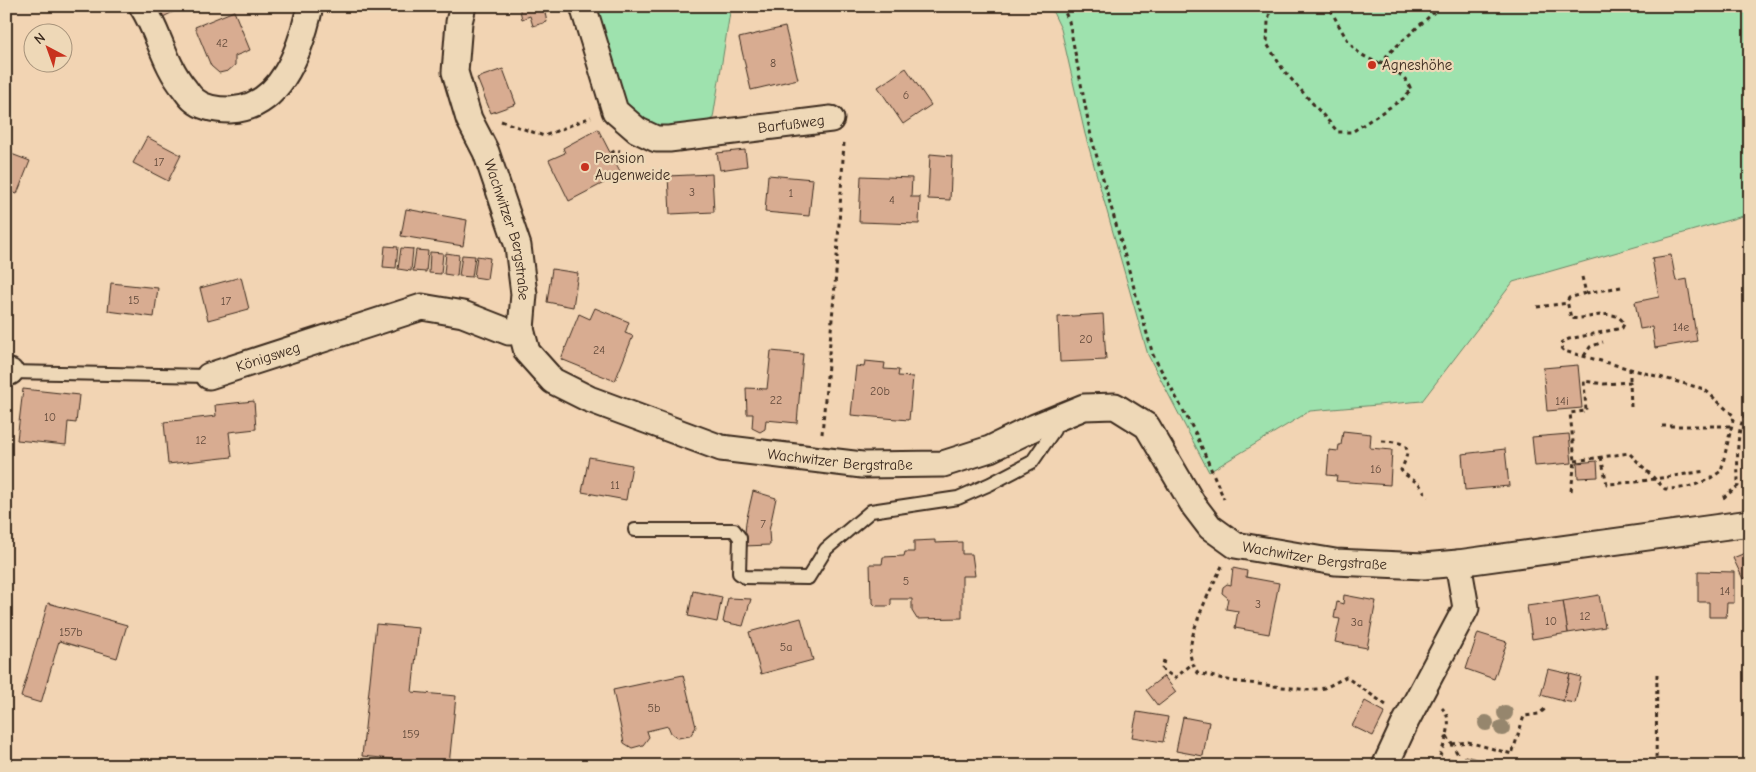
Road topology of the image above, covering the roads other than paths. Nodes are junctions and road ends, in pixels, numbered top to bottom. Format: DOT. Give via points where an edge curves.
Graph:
graph roads {
  1 [pos="142,6"];
  2 [pos="310,6"];
  3 [pos="463,6"];
  4 [pos="583,6"];
  5 [pos="831,119"];
  6 [pos="521,329"];
  7 [pos="8,372"];
  8 [pos="208,376"];
  9 [pos="1050,420"];
  10 [pos="1750,523"];
  11 [pos="635,530"];
  12 [pos="1458,563"];
  13 [pos="1385,766"];
  1 -- 2 [label="street" via="174,76 194,100 218,110 243,109 258,104 270,94 290,69"];
  3 -- 6 [label="street, Wachwitzer Bergstraße" via="455,72 469,119 486,152 518,246 524,294"];
  4 -- 5 [label="street, Barfußweg" via="615,111 637,130 656,139"];
  6 -- 8 [label="street, Königsweg" via="509,332 463,314 422,307"];
  6 -- 9 [label="street, Wachwitzer Bergstraße" via="527,352 552,381 589,399 721,448 862,465 944,464 990,449"];
  7 -- 8 [label="lane, Königsweg"];
  9 -- 11 [label="lane" via="1054,430 1032,462 958,498 871,512 826,549 808,578 745,577 739,572 740,538 734,530"];
  9 -- 12 [label="street, Wachwitzer Bergstraße" via="1084,407 1115,406 1147,426 1194,506 1210,527 1235,545 1335,562 1424,566"];
  10 -- 12 [label="street, Wachwitzer Bergstraße"];
  12 -- 13 [label="street" via="1466,608"];
}
